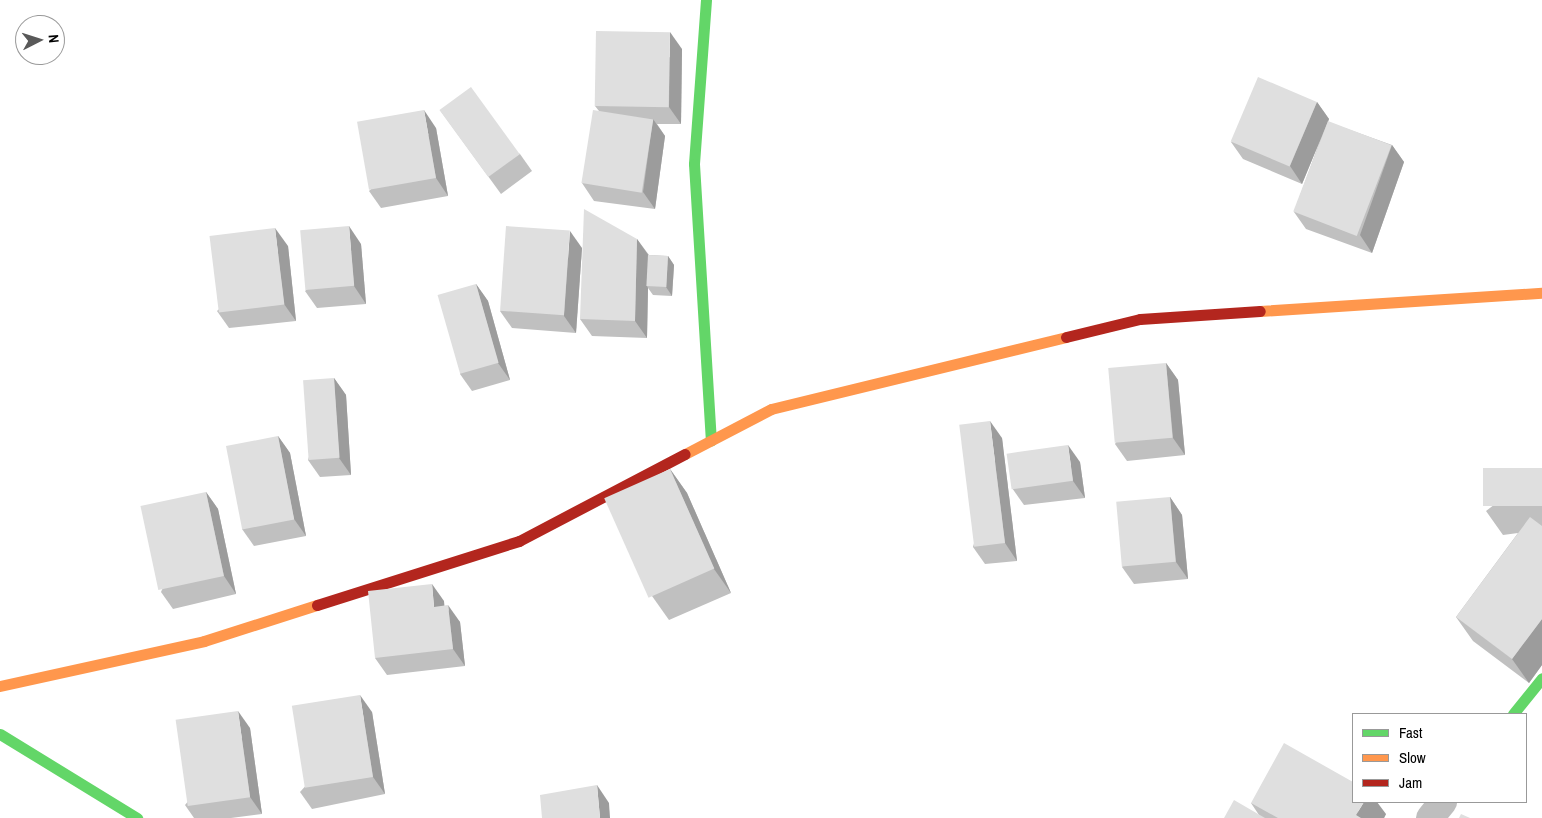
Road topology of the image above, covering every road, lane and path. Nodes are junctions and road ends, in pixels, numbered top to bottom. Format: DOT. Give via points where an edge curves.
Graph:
graph roads {
  1 [pos="706,0"];
  2 [pos="1542,293"];
  3 [pos="711,440"];
  4 [pos="1542,678"];
  5 [pos="0,686"];
  6 [pos="1514,713"];
  7 [pos="0,734"];
  8 [pos="1441,803"];
  9 [pos="137,818"];
  10 [pos="1430,818"];
  1 -- 3 [label="street" via="694,164"];
  2 -- 3 [label="street" via="1140,319 771,408"];
  3 -- 5 [label="street" via="519,541 204,641"];
  4 -- 6 [label="street"];
  7 -- 9 [label="street"];
  8 -- 10 [label="street"];
}
